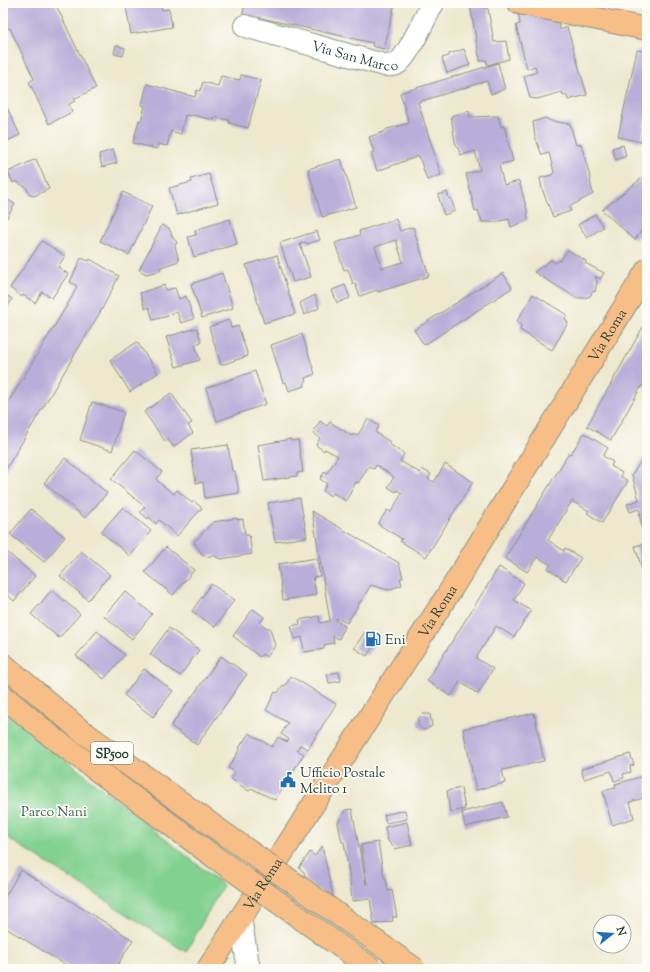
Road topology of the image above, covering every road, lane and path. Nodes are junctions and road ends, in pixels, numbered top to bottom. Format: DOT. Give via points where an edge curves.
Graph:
graph roads {
  1 [pos="433,3"];
  2 [pos="519,3"];
  3 [pos="245,26"];
  4 [pos="647,29"];
  5 [pos="647,270"];
  6 [pos="3,664"];
  7 [pos="3,696"];
  8 [pos="240,919"];
  9 [pos="208,969"];
  10 [pos="249,969"];
  11 [pos="372,969"];
  12 [pos="415,969"];
  1 -- 3 [label="street, Via San Marco" via="405,55 398,64 392,65 384,65"];
  2 -- 4 [label="main road"];
  5 -- 8 [label="main road, Via Roma" via="452,588"];
  6 -- 12 [label="main road, SP500, bridge" via="79,729"];
  7 -- 11 [label="main road, SP500, bridge" via="52,737"];
  8 -- 9 [label="main road, Via Roma"];
  8 -- 10 [label="street"];
}
